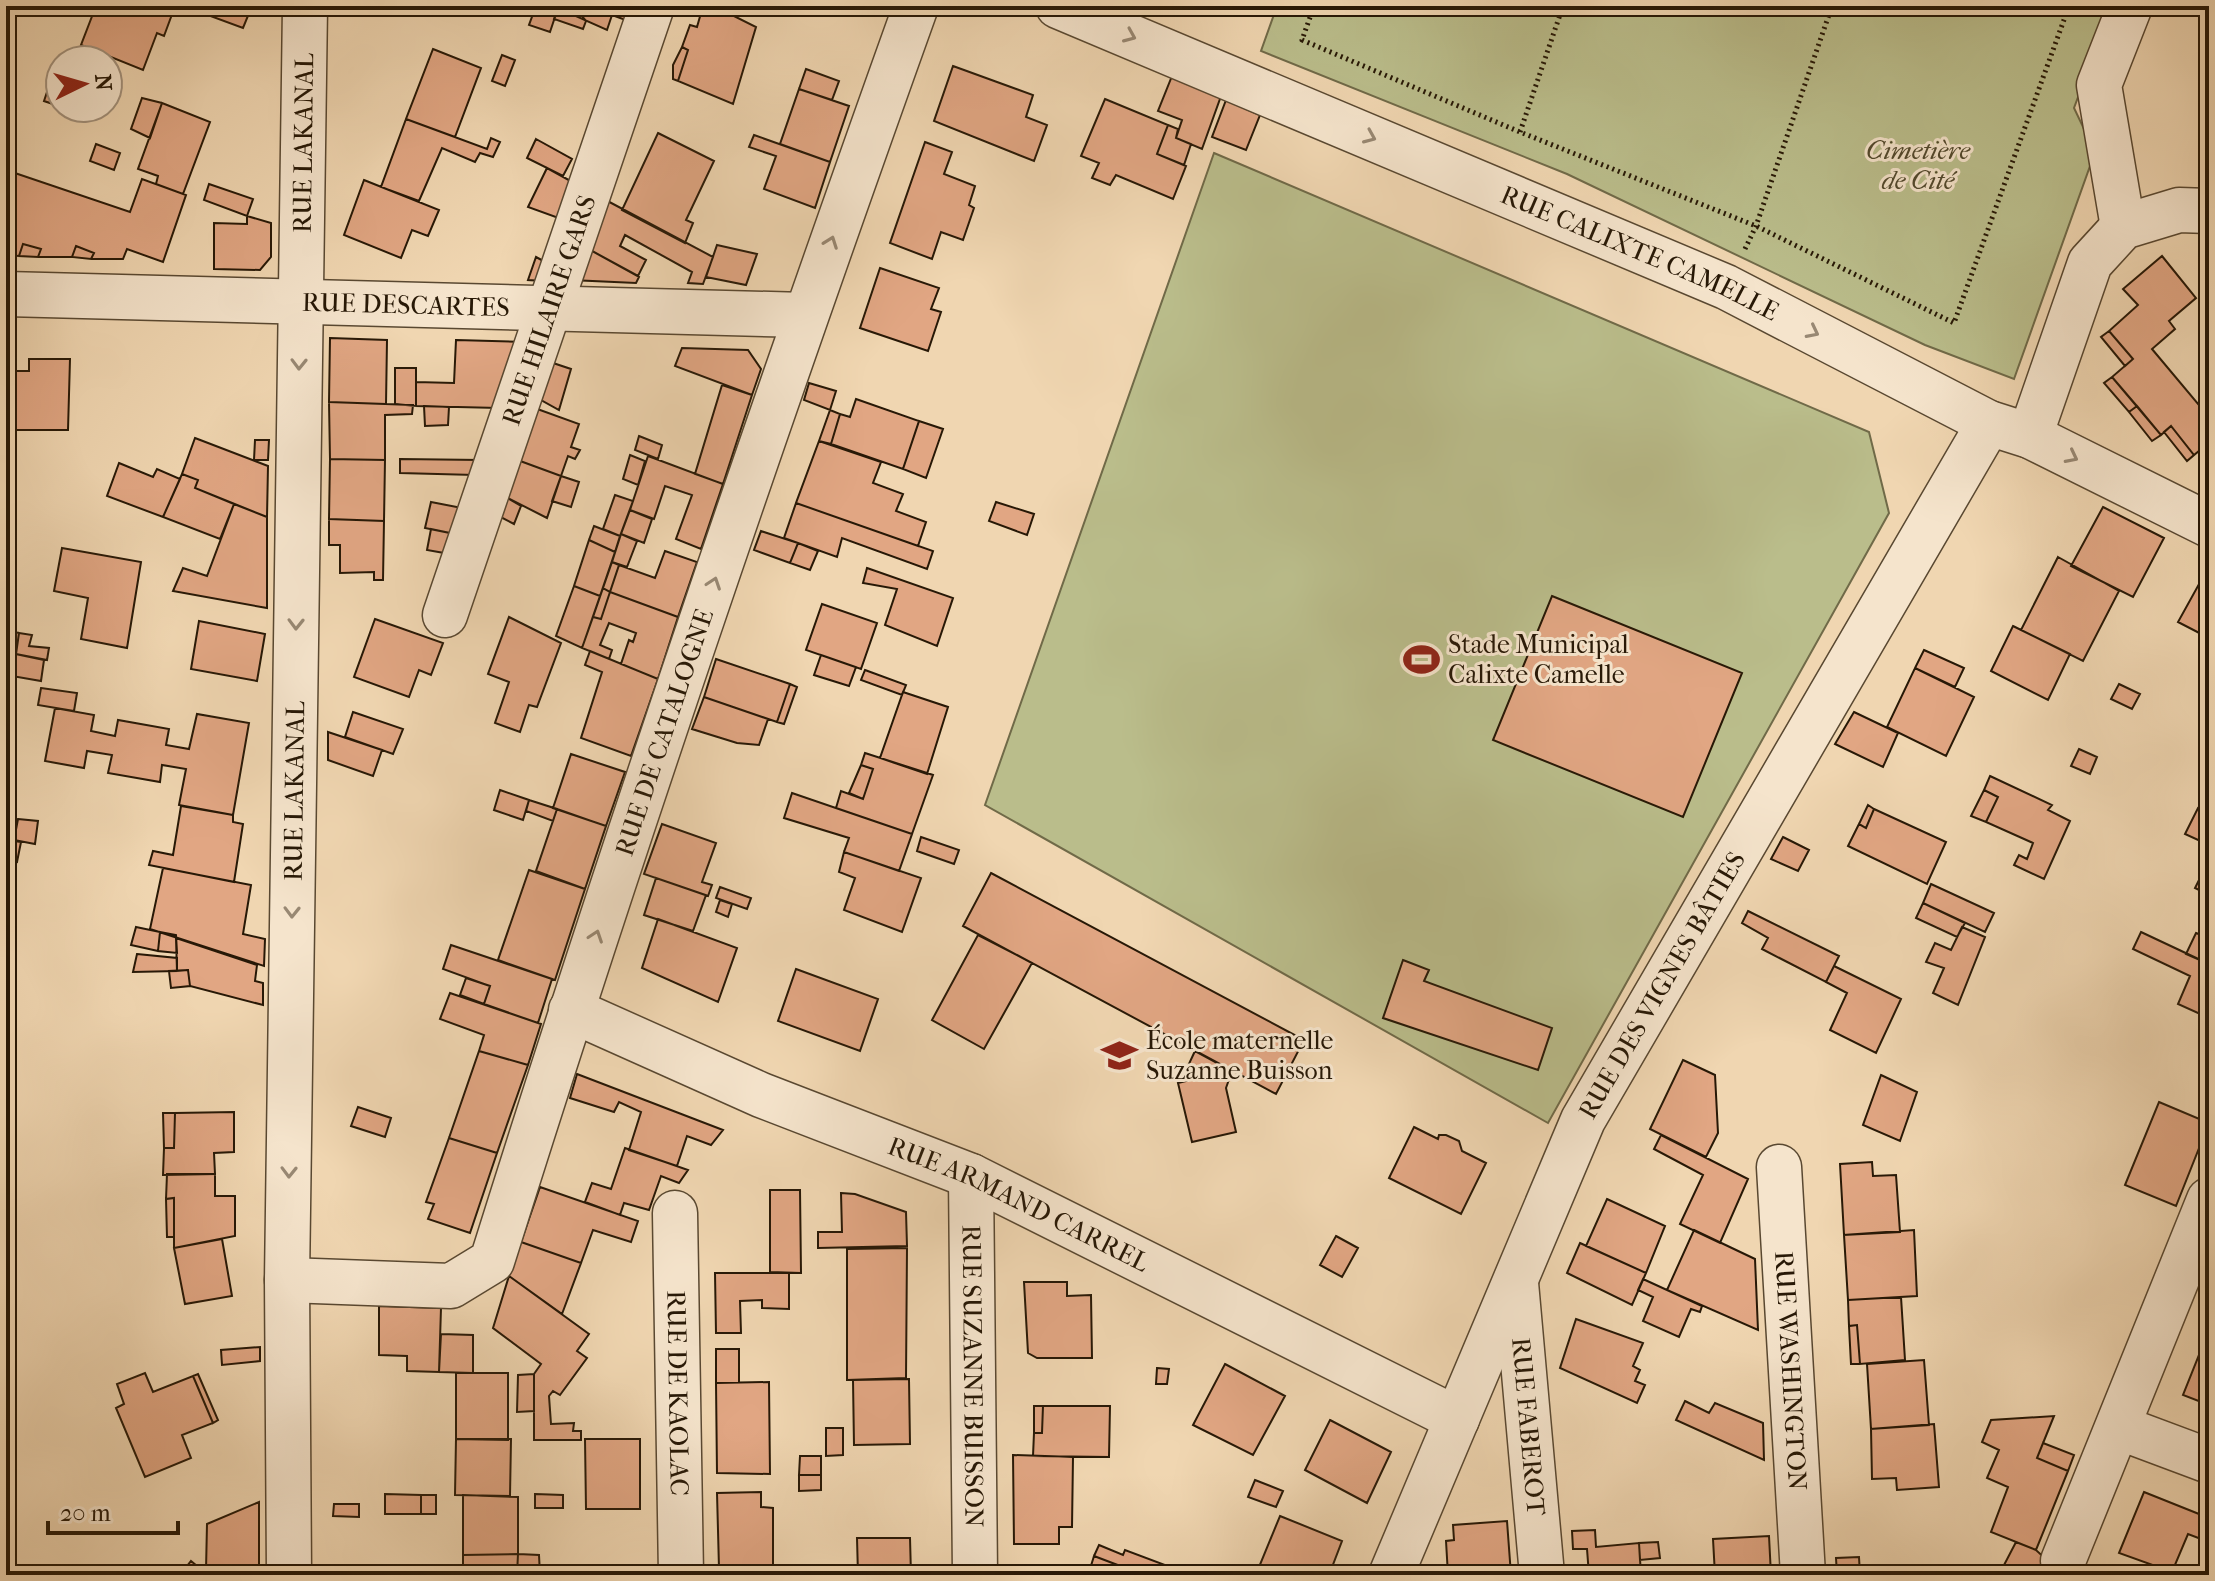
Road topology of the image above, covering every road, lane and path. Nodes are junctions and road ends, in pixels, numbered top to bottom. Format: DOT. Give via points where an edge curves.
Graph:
graph roads {
  1 [pos="305,6"];
  2 [pos="652,6"];
  3 [pos="916,6"];
  4 [pos="1058,6"];
  5 [pos="1314,6"];
  6 [pos="1563,6"];
  7 [pos="1832,6"];
  8 [pos="2069,6"];
  9 [pos="2130,6"];
  10 [pos="1520,132"];
  11 [pos="2209,211"];
  12 [pos="1756,226"];
  13 [pos="2123,227"];
  14 [pos="1726,287"];
  15 [pos="6,294"];
  16 [pos="300,304"];
  17 [pos="549,309"];
  18 [pos="805,315"];
  19 [pos="1989,423"];
  20 [pos="2030,436"];
  21 [pos="2209,525"];
  22 [pos="445,615"];
  23 [pos="571,1010"];
  24 [pos="1779,1167"];
  25 [pos="971,1176"];
  26 [pos="2209,1200"];
  27 [pos="675,1213"];
  28 [pos="1516,1278"];
  29 [pos="287,1280"];
  30 [pos="1457,1419"];
  31 [pos="2118,1427"];
  32 [pos="2209,1461"];
  33 [pos="2063,1561"];
  34 [pos="289,1575"];
  35 [pos="681,1575"];
  36 [pos="975,1575"];
  37 [pos="1391,1575"];
  38 [pos="1542,1575"];
  39 [pos="1803,1575"];
  1 -- 16 [label="street, RUE LAKANAL"];
  2 -- 17 [label="street, RUE HILAIRE GARS"];
  18 -- 3 [label="street, RUE DE CATALOGNE, one-way"];
  4 -- 14 [label="street, RUE CALIXTE CAMELLE, one-way"];
  5 -- 10 [label="path" via="1302,40"];
  6 -- 10 [label="path"];
  7 -- 12 [label="path"];
  8 -- 12 [label="path" via="1954,323"];
  9 -- 13 [label="street" via="2099,85"];
  10 -- 12 [label="path"];
  11 -- 13 [label="street" via="2179,210"];
  12 -- 14 [label="path"];
  13 -- 20 [label="street" via="2090,263"];
  14 -- 19 [label="street, RUE CALIXTE CAMELLE, one-way"];
  15 -- 16 [label="street, RUE DESCARTES"];
  16 -- 17 [label="street, RUE DESCARTES"];
  16 -- 29 [label="street, RUE LAKANAL, one-way"];
  17 -- 18 [label="street, RUE DESCARTES"];
  17 -- 22 [label="street, RUE HILAIRE GARS"];
  23 -- 18 [label="street, RUE DE CATALOGNE, one-way"];
  19 -- 20 [label="street, RUE CALIXTE CAMELLE"];
  19 -- 28 [label="street, RUE DES VIGNES BÂTIES" via="1583,1120"];
  20 -- 21 [label="street, RUE CALIXTE CAMELLE, one-way"];
  23 -- 25 [label="street, RUE ARMAND CARREL" via="761,1095"];
  23 -- 29 [label="street, RUE DE CATALOGNE" via="492,1261 451,1286"];
  24 -- 39 [label="street, RUE WASHINGTON"];
  25 -- 30 [label="street, RUE ARMAND CARREL"];
  25 -- 36 [label="street, RUE SUZANNE BUISSON"];
  26 -- 31 [label="street"];
  27 -- 35 [label="street, RUE DE KAOLAC"];
  28 -- 30 [label="street, RUE DES VIGNES BÂTIES"];
  28 -- 38 [label="street, RUE FABEROT"];
  29 -- 34 [label="street, RUE LAKANAL"];
  30 -- 37 [label="street, RUE DES VIGNES BÂTIES"];
  31 -- 32 [label="street"];
  31 -- 33 [label="street"];
}
